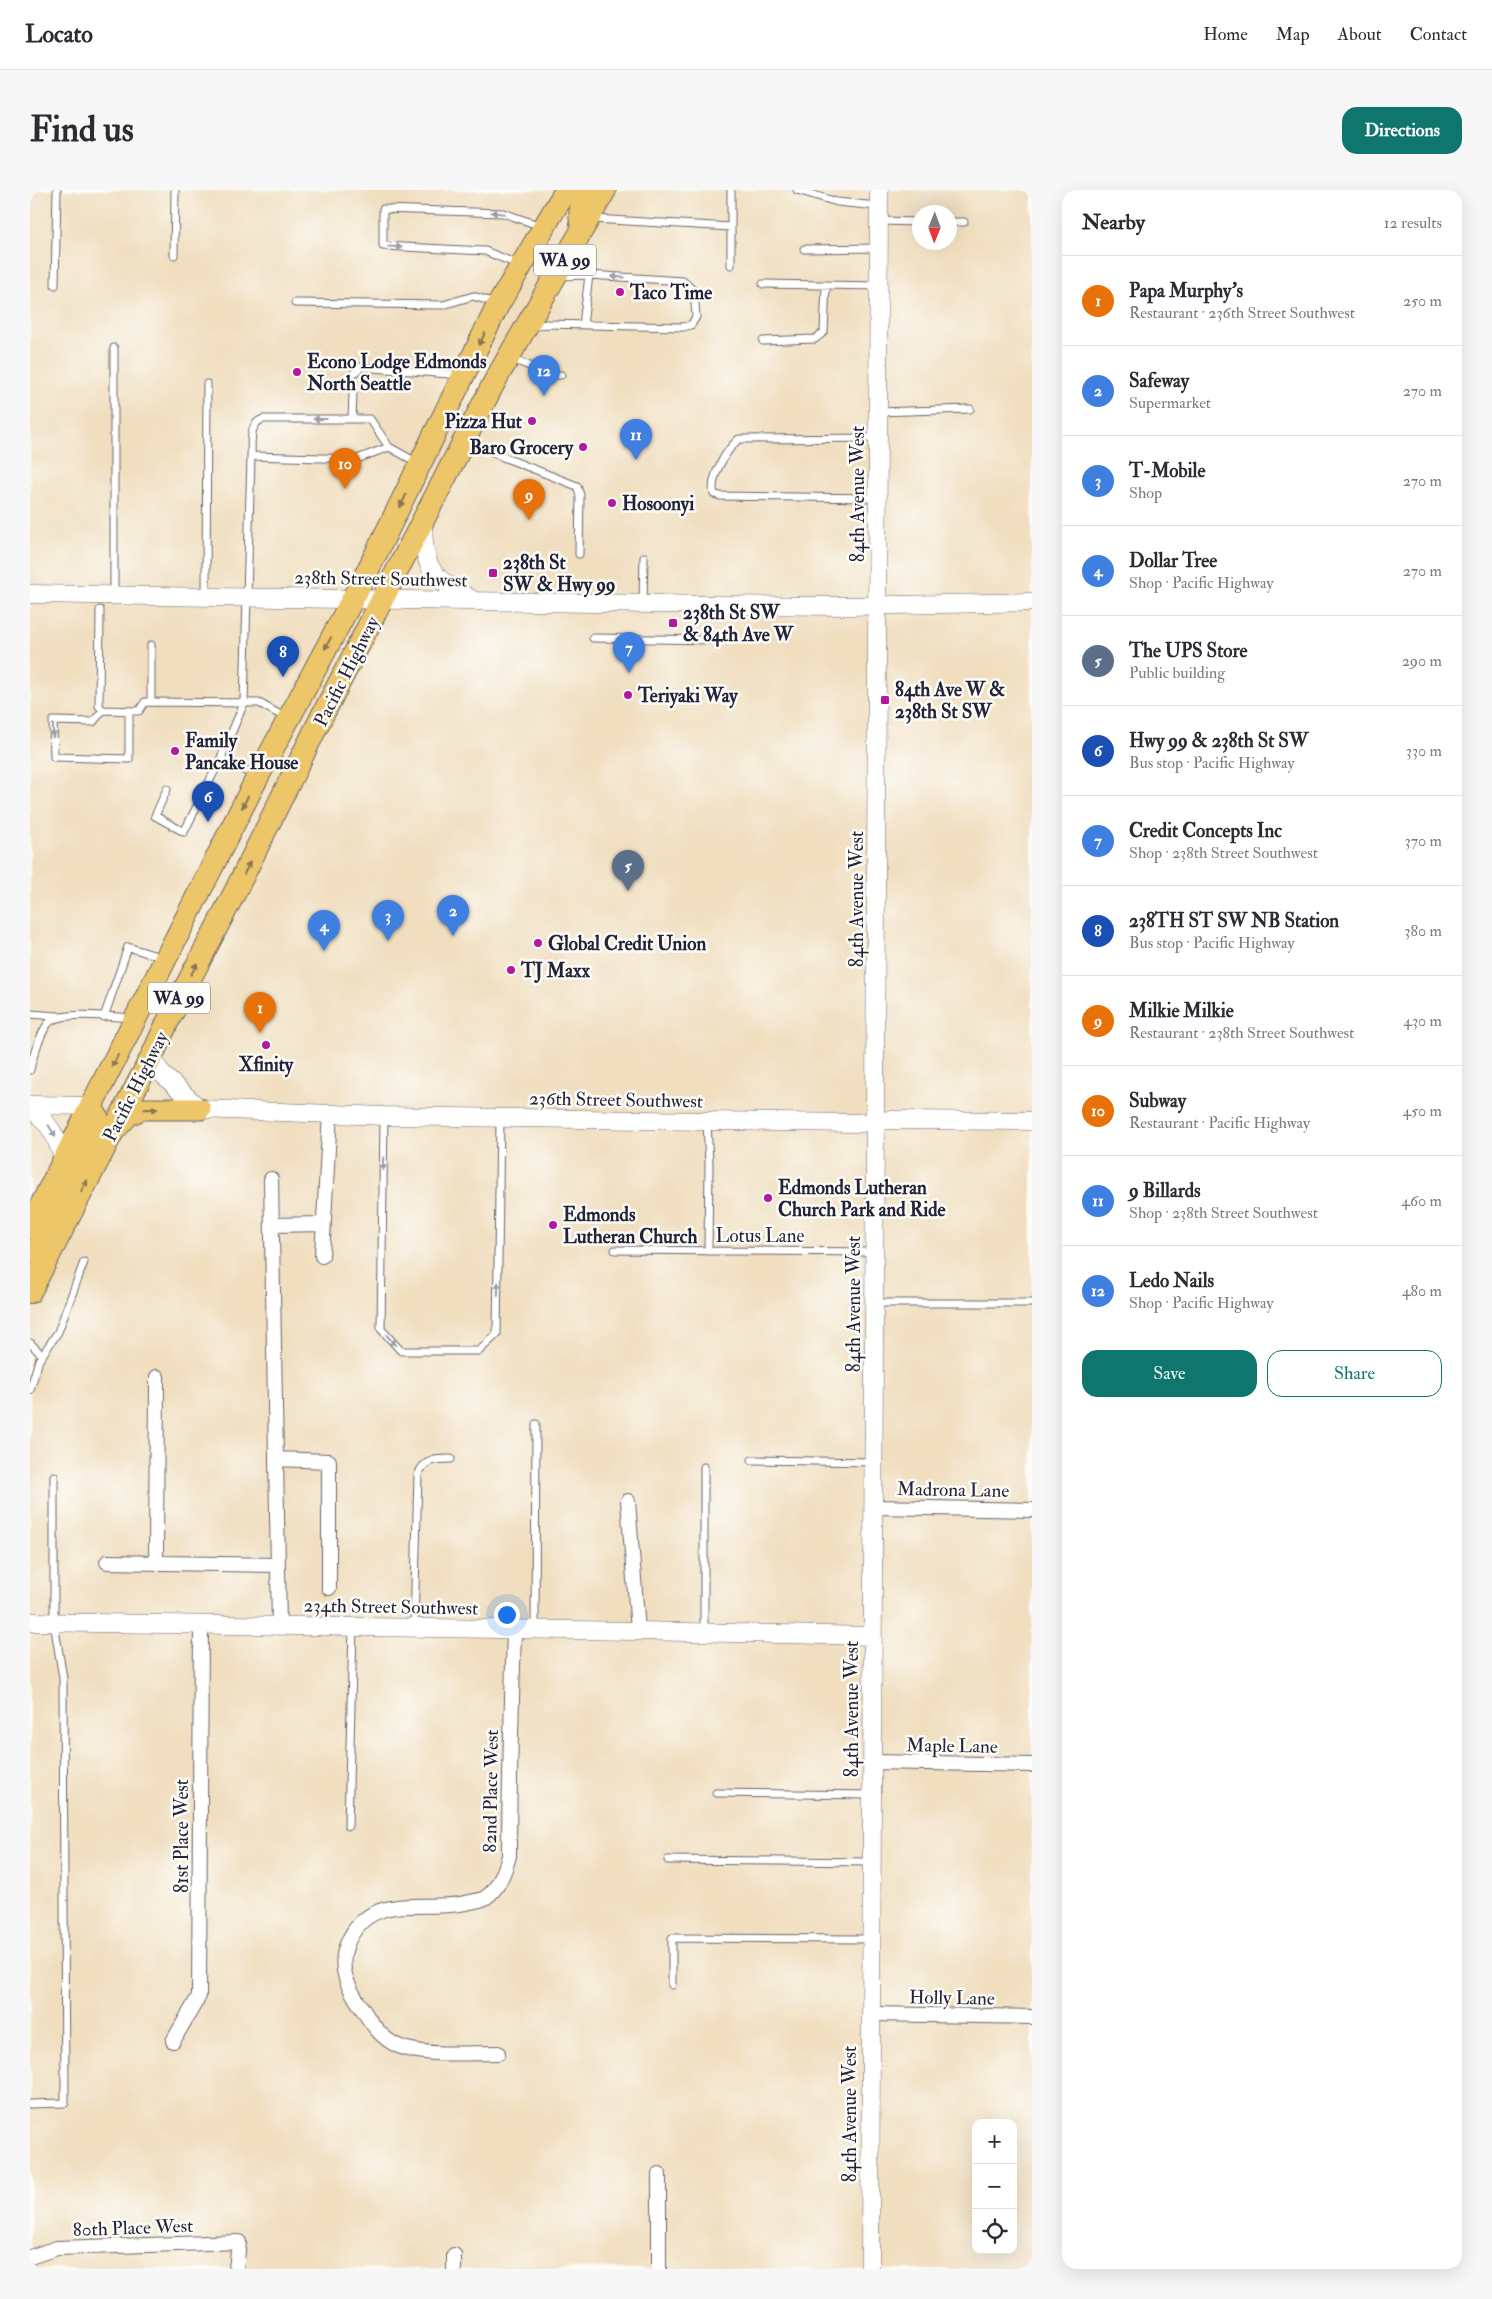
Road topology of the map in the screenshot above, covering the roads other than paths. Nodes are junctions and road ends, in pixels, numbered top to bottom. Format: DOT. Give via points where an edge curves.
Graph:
graph roads {
  1 [pos="57,190"];
  2 [pos="174,190"];
  3 [pos="566,190"];
  4 [pos="589,190"];
  5 [pos="605,190"];
  6 [pos="731,190"];
  7 [pos="797,190"];
  8 [pos="879,206"];
  9 [pos="912,219"];
  10 [pos="957,222"];
  11 [pos="964,222"];
  12 [pos="584,224"];
  13 [pos="731,226"];
  14 [pos="544,227"];
  15 [pos="879,248"];
  16 [pos="804,249"];
  17 [pos="174,255"];
  18 [pos="731,265"];
  19 [pos="521,266"];
  20 [pos="589,275"];
  21 [pos="556,277"];
  22 [pos="763,284"];
  23 [pos="826,285"];
  24 [pos="56,286"];
  25 [pos="879,286"];
  26 [pos="295,303"];
  27 [pos="498,304"];
  28 [pos="583,325"];
  29 [pos="523,330"];
  30 [pos="763,341"];
  31 [pos="114,348"];
  32 [pos="508,358"];
  33 [pos="354,373"];
  34 [pos="464,375"];
  35 [pos="561,375"];
  36 [pos="207,384"];
  37 [pos="353,393"];
  38 [pos="970,409"];
  39 [pos="879,412"];
  40 [pos="352,419"];
  41 [pos="466,438"];
  42 [pos="879,438"];
  43 [pos="389,447"];
  44 [pos="251,456"];
  45 [pos="421,465"];
  46 [pos="878,498"];
  47 [pos="423,522"];
  48 [pos="579,554"];
  49 [pos="644,557"];
  50 [pos="30,594"];
  51 [pos="114,596"];
  52 [pos="206,597"];
  53 [pos="248,598"];
  54 [pos="352,600"];
  55 [pos="382,600"];
  56 [pos="475,601"];
  57 [pos="1032,602"];
  58 [pos="643,603"];
  59 [pos="878,605"];
  60 [pos="100,610"];
  61 [pos="593,638"];
  62 [pos="714,640"];
  63 [pos="151,644"];
  64 [pos="151,702"];
  65 [pos="244,703"];
  66 [pos="103,710"];
  67 [pos="129,711"];
  68 [pos="287,719"];
  69 [pos="221,758"];
  70 [pos="257,778"];
  71 [pos="167,789"];
  72 [pos="166,958"];
  73 [pos="30,1014"];
  74 [pos="61,1016"];
  75 [pos="104,1017"];
  76 [pos="137,1018"];
  77 [pos="152,1056"];
  78 [pos="30,1070"];
  79 [pos="92,1106"];
  80 [pos="30,1107"];
  81 [pos="200,1109"];
  82 [pos="330,1113"];
  83 [pos="384,1116"];
  84 [pos="500,1118"];
  85 [pos="707,1121"];
  86 [pos="1032,1121"];
  87 [pos="876,1122"];
  88 [pos="111,1134"];
  89 [pos="64,1161"];
  90 [pos="271,1179"];
  91 [pos="323,1224"];
  92 [pos="273,1225"];
  93 [pos="30,1227"];
  94 [pos="614,1250"];
  95 [pos="708,1251"];
  96 [pos="875,1252"];
  97 [pos="322,1256"];
  98 [pos="84,1262"];
  99 [pos="43,1265"];
  100 [pos="30,1292"];
  101 [pos="874,1303"];
  102 [pos="1032,1303"];
  103 [pos="30,1343"];
  104 [pos="42,1354"];
  105 [pos="157,1377"];
  106 [pos="30,1390"];
  107 [pos="536,1424"];
  108 [pos="276,1459"];
  109 [pos="450,1459"];
  110 [pos="752,1460"];
  111 [pos="873,1462"];
  112 [pos="704,1467"];
  113 [pos="54,1476"];
  114 [pos="628,1501"];
  115 [pos="873,1507"];
  116 [pos="1032,1510"];
  117 [pos="107,1562"];
  118 [pos="156,1563"];
  119 [pos="278,1566"];
  120 [pos="330,1588"];
  121 [pos="30,1622"];
  122 [pos="54,1623"];
  123 [pos="201,1624"];
  124 [pos="279,1625"];
  125 [pos="353,1626"];
  126 [pos="414,1627"];
  127 [pos="514,1629"];
  128 [pos="535,1629"];
  129 [pos="638,1631"];
  130 [pos="704,1632"];
  131 [pos="872,1636"];
  132 [pos="872,1762"];
  133 [pos="1032,1765"];
  134 [pos="716,1793"];
  135 [pos="872,1794"];
  136 [pos="348,1826"];
  137 [pos="668,1860"];
  138 [pos="872,1862"];
  139 [pos="871,1939"];
  140 [pos="672,1986"];
  141 [pos="871,2014"];
  142 [pos="1032,2017"];
  143 [pos="173,2041"];
  144 [pos="498,2053"];
  145 [pos="30,2104"];
  146 [pos="659,2174"];
  147 [pos="30,2257"];
  148 [pos="236,2269"];
  149 [pos="659,2269"];
  150 [pos="870,2269"];
  1 -- 24 [label="lane"];
  2 -- 17 [label="lane"];
  3 -- 14 [label="highway, Pacific Highway / WA 99"];
  4 -- 12 [label="main road" via="579,207 578,217"];
  5 -- 12 [label="highway, Pacific Highway / WA 99"];
  6 -- 13 [label="lane"];
  7 -- 8 [label="lane" via="836,202"];
  8 -- 9 [label="lane"];
  8 -- 15 [label="street, 84th Avenue West"];
  10 -- 11 [label="lane"];
  12 -- 13 [label="lane"];
  12 -- 21 [label="highway, Pacific Highway / WA 99"];
  13 -- 18 [label="lane"];
  14 -- 19 [label="highway, Pacific Highway / WA 99"];
  14 -- 19 [label="lane, one-way" via="503,213 384,209 383,246 485,251"];
  15 -- 16 [label="lane"];
  15 -- 25 [label="street, 84th Avenue West"];
  19 -- 27 [label="highway, Pacific Highway / WA 99"];
  20 -- 21 [label="lane"];
  20 -- 28 [label="lane"];
  28 -- 20 [label="lane, one-way" via="683,327 695,321 694,291 683,281"];
  21 -- 29 [label="highway, Pacific Highway / WA 99"];
  22 -- 23 [label="lane"];
  23 -- 25 [label="lane"];
  23 -- 30 [label="lane" via="824,332 821,336"];
  25 -- 39 [label="street, 84th Avenue West"];
  26 -- 27 [label="lane" via="443,305 473,296"];
  27 -- 34 [label="highway, Pacific Highway / WA 99, one-way"];
  28 -- 29 [label="lane" via="545,324"];
  29 -- 32 [label="highway, Pacific Highway / WA 99"];
  31 -- 51 [label="lane"];
  32 -- 35 [label="lane" via="552,375"];
  32 -- 41 [label="highway, Pacific Highway / WA 99"];
  33 -- 34 [label="lane" via="361,368"];
  34 -- 45 [label="highway, Pacific Highway / WA 99"];
  36 -- 52 [label="lane"];
  37 -- 40 [label="lane"];
  38 -- 39 [label="lane"];
  39 -- 42 [label="street, 84th Avenue West"];
  40 -- 43 [label="lane" via="370,419"];
  40 -- 44 [label="lane, one-way" via="257,421 253,426"];
  41 -- 47 [label="highway, Pacific Highway / WA 99"];
  41 -- 48 [label="lane" via="487,450 577,486 580,495"];
  42 -- 46 [label="street, 84th Avenue West"];
  42 -- 46 [label="lane" via="739,440 726,453 712,487 714,494 720,496"];
  43 -- 44 [label="lane" via="357,459"];
  43 -- 45 [label="lane"];
  44 -- 53 [label="lane"];
  45 -- 54 [label="highway, Pacific Highway / WA 99, one-way"];
  46 -- 59 [label="street, 84th Avenue West"];
  47 -- 55 [label="highway, Pacific Highway / WA 99"];
  47 -- 56 [label="street" via="423,548 430,569 448,587"];
  49 -- 58 [label="lane"];
  50 -- 51 [label="street, 238th Street Southwest"];
  51 -- 52 [label="street, 238th Street Southwest"];
  52 -- 53 [label="street, 238th Street Southwest"];
  53 -- 54 [label="street, 238th Street Southwest"];
  53 -- 65 [label="lane"];
  54 -- 55 [label="street, 238th Street Southwest"];
  54 -- 68 [label="highway, Pacific Highway / WA 99, one-way"];
  55 -- 56 [label="street, 238th Street Southwest"];
  77 -- 55 [label="highway, Pacific Highway / WA 99, one-way"];
  56 -- 58 [label="street, 238th Street Southwest"];
  57 -- 59 [label="street, 238th Street Southwest"];
  58 -- 59 [label="street, 238th Street Southwest"];
  59 -- 87 [label="street, 84th Avenue West"];
  60 -- 66 [label="lane" via="99,706"];
  61 -- 62 [label="lane"];
  63 -- 64 [label="lane"];
  64 -- 65 [label="lane"];
  64 -- 67 [label="lane" via="146,702 139,711"];
  65 -- 68 [label="lane" via="259,703"];
  65 -- 69 [label="lane"];
  66 -- 67 [label="lane"];
  66 -- 67 [label="lane, one-way" via="93,722 53,721 54,757 129,759"];
  68 -- 70 [label="highway, Pacific Highway / WA 99"];
  69 -- 70 [label="lane"];
  69 -- 71 [label="lane" via="184,832 154,816"];
  70 -- 72 [label="highway, Pacific Highway / WA 99, one-way"];
  72 -- 75 [label="lane" via="128,947"];
  72 -- 76 [label="highway, Pacific Highway / WA 99"];
  73 -- 74 [label="lane"];
  74 -- 75 [label="lane"];
  74 -- 78 [label="lane" via="49,1022 42,1033"];
  75 -- 76 [label="lane"];
  76 -- 79 [label="highway, Pacific Highway / WA 99, one-way"];
  77 -- 81 [label="street" via="161,1073"];
  77 -- 88 [label="highway, Pacific Highway / WA 99"];
  79 -- 80 [label="street"];
  79 -- 89 [label="highway, Pacific Highway / WA 99"];
  79 -- 99 [label="main road" via="98,1118 39,1245"];
  80 -- 89 [label="street, one-way" via="54,1133"];
  81 -- 82 [label="street, 236th Street Southwest"];
  88 -- 81 [label="main road, one-way" via="128,1115 142,1109"];
  82 -- 83 [label="street, 236th Street Southwest"];
  82 -- 91 [label="street"];
  83 -- 84 [label="street, 236th Street Southwest"];
  83 -- 84 [label="lane, one-way" via="381,1329 401,1351 479,1351 497,1334"];
  84 -- 85 [label="street, 236th Street Southwest"];
  85 -- 87 [label="street, 236th Street Southwest"];
  85 -- 95 [label="lane"];
  86 -- 87 [label="street, 236th Street Southwest"];
  87 -- 96 [label="street, 84th Avenue West"];
  99 -- 88 [label="highway, Pacific Highway / WA 99, one-way"];
  89 -- 93 [label="highway, Pacific Highway / WA 99"];
  90 -- 92 [label="street"];
  91 -- 92 [label="street"];
  91 -- 97 [label="street"];
  92 -- 108 [label="street"];
  94 -- 95 [label="lane, Lotus Lane"];
  95 -- 96 [label="lane, Lotus Lane"];
  96 -- 101 [label="street, 84th Avenue West"];
  98 -- 104 [label="lane" via="58,1332"];
  99 -- 100 [label="highway, Pacific Highway / WA 99"];
  101 -- 102 [label="lane"];
  101 -- 111 [label="street, 84th Avenue West"];
  103 -- 104 [label="lane"];
  104 -- 106 [label="lane"];
  105 -- 118 [label="street"];
  107 -- 128 [label="lane"];
  108 -- 119 [label="street"];
  108 -- 120 [label="street" via="329,1461"];
  109 -- 126 [label="lane" via="429,1460 418,1475"];
  110 -- 111 [label="lane"];
  111 -- 115 [label="street, 84th Avenue West"];
  112 -- 130 [label="lane"];
  113 -- 122 [label="lane"];
  114 -- 129 [label="street"];
  115 -- 116 [label="street, Madrona Lane"];
  115 -- 131 [label="street, 84th Avenue West"];
  117 -- 118 [label="street"];
  118 -- 119 [label="street"];
  119 -- 124 [label="street"];
  121 -- 122 [label="street, 234th Street Southwest"];
  122 -- 123 [label="street, 234th Street Southwest"];
  122 -- 145 [label="lane" via="63,1678 65,2103"];
  123 -- 124 [label="street, 234th Street Southwest"];
  123 -- 143 [label="street, 81st Place West" via="199,1996"];
  124 -- 125 [label="street, 234th Street Southwest"];
  125 -- 126 [label="street, 234th Street Southwest"];
  125 -- 136 [label="lane"];
  126 -- 127 [label="street, 234th Street Southwest"];
  127 -- 128 [label="street, 234th Street Southwest"];
  127 -- 144 [label="street, 82nd Place West" via="509,1856 505,1871 485,1898 458,1905 399,1906 380,1910 365,1919 353,1930 344,1953 343,1971 349,1989 364,2012 394,2045 422,2052"];
  128 -- 129 [label="street, 234th Street Southwest"];
  129 -- 130 [label="street, 234th Street Southwest"];
  130 -- 131 [label="street, 234th Street Southwest"];
  131 -- 132 [label="street, 84th Avenue West"];
  132 -- 133 [label="street, Maple Lane"];
  132 -- 135 [label="street, 84th Avenue West"];
  134 -- 135 [label="lane"];
  135 -- 138 [label="street, 84th Avenue West"];
  137 -- 138 [label="lane"];
  138 -- 139 [label="street, 84th Avenue West"];
  139 -- 140 [label="lane" via="672,1938"];
  139 -- 141 [label="street, 84th Avenue West"];
  141 -- 142 [label="street, Holly Lane"];
  141 -- 150 [label="street, 84th Avenue West"];
  146 -- 149 [label="street"];
  147 -- 148 [label="street, 80th Place West" via="57,2248 239,2242"];
}
